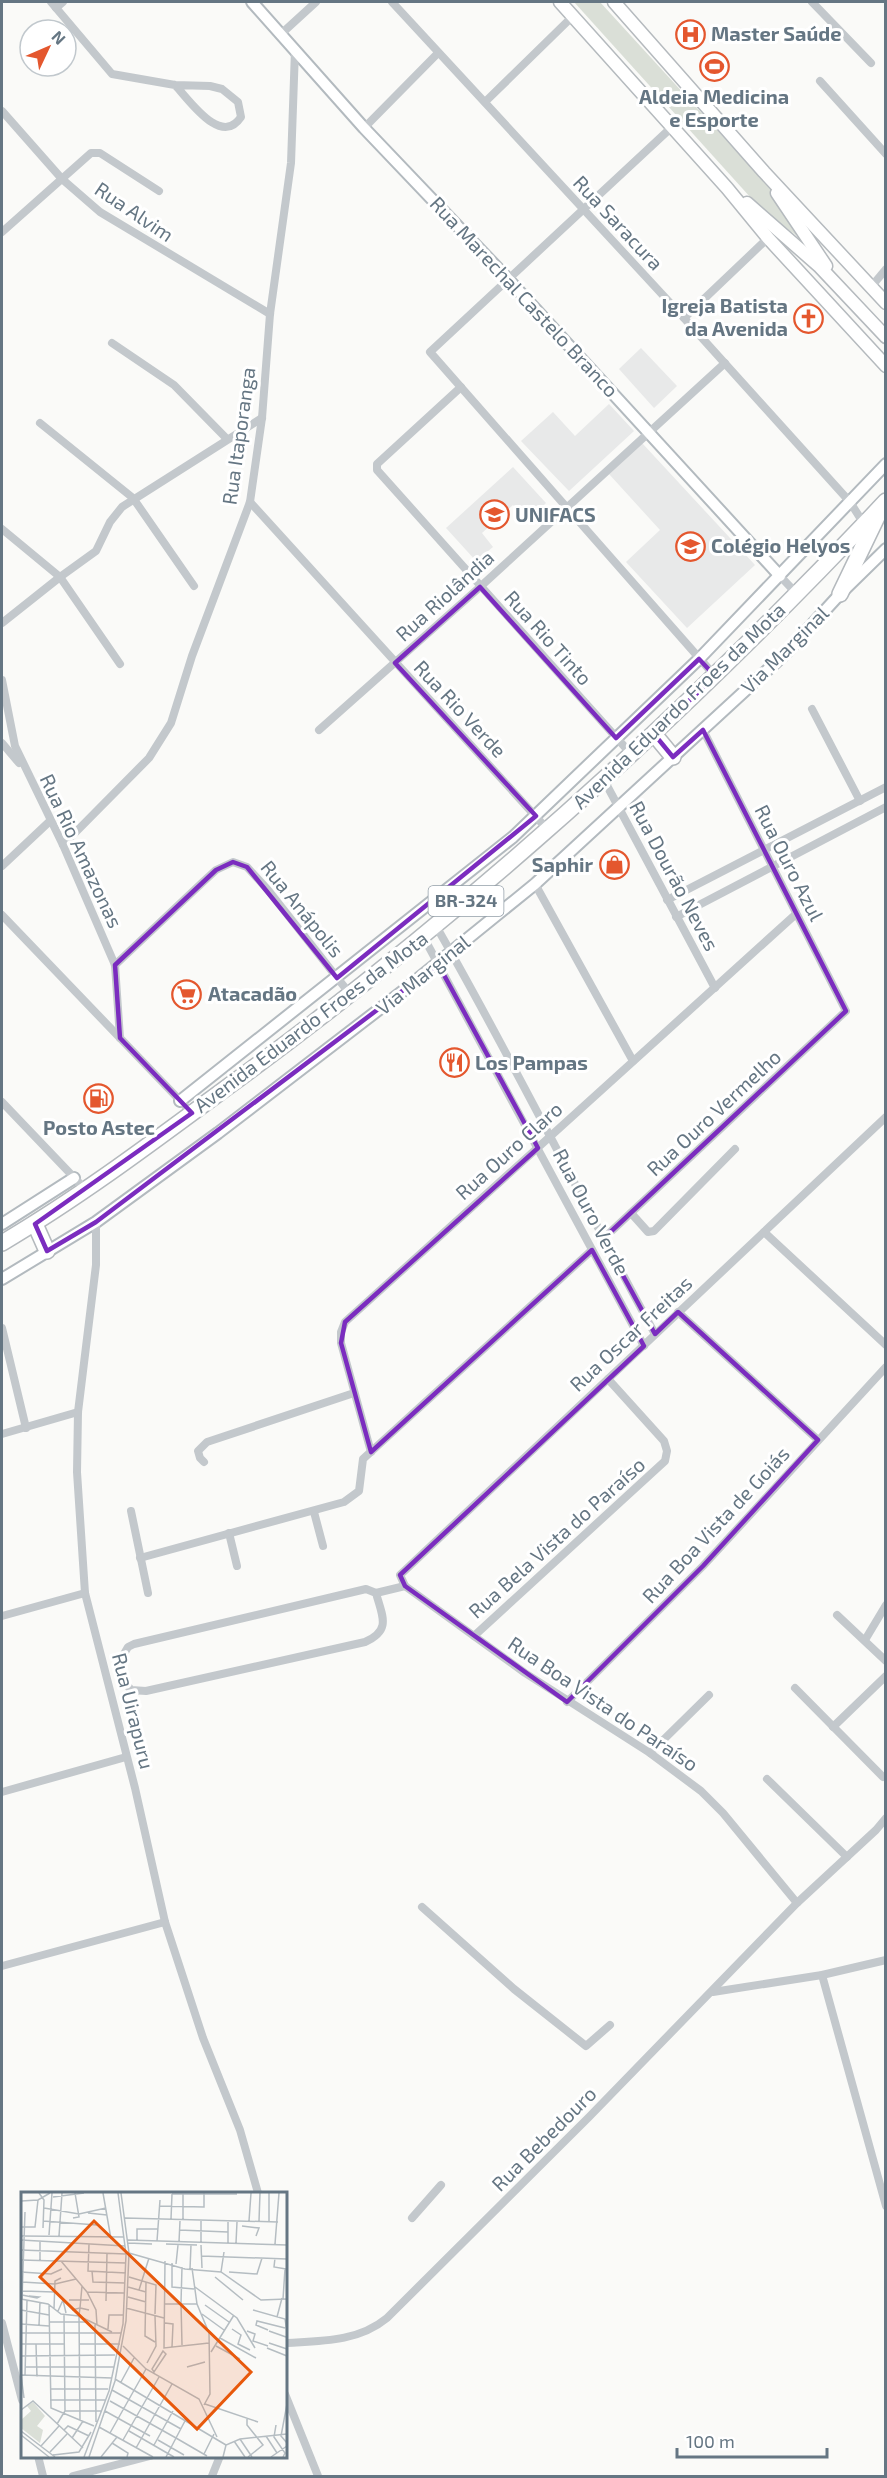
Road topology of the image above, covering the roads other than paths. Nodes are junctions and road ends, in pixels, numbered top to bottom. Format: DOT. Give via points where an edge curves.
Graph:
graph roads {
  1 [pos="252,2"];
  2 [pos="316,2"];
  3 [pos="392,2"];
  4 [pos="560,2"];
  5 [pos="614,2"];
  6 [pos="812,2"];
  7 [pos="56,4"];
  8 [pos="573,16"];
  9 [pos="281,34"];
  10 [pos="295,50"];
  11 [pos="438,53"];
  12 [pos="871,63"];
  13 [pos="820,81"];
  14 [pos="175,85"];
  15 [pos="485,102"];
  16 [pos="2,111"];
  17 [pos="673,126"];
  18 [pos="364,128"];
  19 [pos="885,154"];
  20 [pos="764,172"];
  21 [pos="62,179"];
  22 [pos="727,188"];
  23 [pos="159,191"];
  24 [pos="582,209"];
  25 [pos="2,232"];
  26 [pos="768,238"];
  27 [pos="885,269"];
  28 [pos="507,278"];
  29 [pos="872,287"];
  30 [pos="846,294"];
  31 [pos="885,303"];
  32 [pos="270,314"];
  33 [pos="684,318"];
  34 [pos="885,338"];
  35 [pos="112,343"];
  36 [pos="725,363"];
  37 [pos="885,366"];
  38 [pos="461,387"];
  39 [pos="262,418"];
  40 [pos="40,423"];
  41 [pos="650,432"];
  42 [pos="226,439"];
  43 [pos="885,464"];
  44 [pos="133,498"];
  45 [pos="250,502"];
  46 [pos="850,502"];
  47 [pos="885,502"];
  48 [pos="567,507"];
  49 [pos="864,524"];
  50 [pos="2,530"];
  51 [pos="885,549"];
  52 [pos="780,576"];
  53 [pos="60,577"];
  54 [pos="194,586"];
  55 [pos="480,587"];
  56 [pos="796,593"];
  57 [pos="840,594"];
  58 [pos="2,623"];
  59 [pos="699,659"];
  60 [pos="395,663"];
  61 [pos="120,664"];
  62 [pos="715,676"];
  63 [pos="2,680"];
  64 [pos="812,709"];
  65 [pos="319,730"];
  66 [pos="703,730"];
  67 [pos="654,734"];
  68 [pos="616,738"];
  69 [pos="2,743"];
  70 [pos="632,755"];
  71 [pos="673,757"];
  72 [pos="24,768"];
  73 [pos="604,780"];
  74 [pos="885,787"];
  75 [pos="860,801"];
  76 [pos="619,806"];
  77 [pos="885,807"];
  78 [pos="536,816"];
  79 [pos="50,821"];
  80 [pos="548,830"];
  81 [pos="63,845"];
  82 [pos="763,851"];
  83 [pos="2,866"];
  84 [pos="772,866"];
  85 [pos="535,884"];
  86 [pos="667,900"];
  87 [pos="796,914"];
  88 [pos="2,915"];
  89 [pos="676,916"];
  90 [pos="436,926"];
  91 [pos="423,936"];
  92 [pos="451,953"];
  93 [pos="438,964"];
  94 [pos="115,965"];
  95 [pos="337,978"];
  96 [pos="715,988"];
  97 [pos="350,994"];
  98 [pos="846,1011"];
  99 [pos="120,1038"];
  100 [pos="633,1061"];
  101 [pos="180,1101"];
  102 [pos="2,1102"];
  103 [pos="192,1113"];
  104 [pos="885,1117"];
  105 [pos="551,1136"];
  106 [pos="538,1148"];
  107 [pos="735,1149"];
  108 [pos="74,1178"];
  109 [pos="86,1190"];
  110 [pos="631,1213"];
  111 [pos="96,1222"];
  112 [pos="2,1224"];
  113 [pos="35,1224"];
  114 [pos="764,1232"];
  115 [pos="603,1239"];
  116 [pos="2,1244"];
  117 [pos="592,1250"];
  118 [pos="47,1251"];
  119 [pos="2,1279"];
  120 [pos="678,1312"];
  121 [pos="2,1328"];
  122 [pos="656,1334"];
  123 [pos="885,1345"];
  124 [pos="644,1346"];
  125 [pos="885,1367"];
  126 [pos="608,1379"];
  127 [pos="354,1393"];
  128 [pos="78,1412"];
  129 [pos="26,1428"];
  130 [pos="2,1434"];
  131 [pos="818,1440"];
  132 [pos="371,1452"];
  133 [pos="204,1462"];
  134 [pos="131,1511"];
  135 [pos="314,1512"];
  136 [pos="229,1533"];
  137 [pos="323,1546"];
  138 [pos="141,1558"];
  139 [pos="237,1566"];
  140 [pos="400,1575"];
  141 [pos="405,1586"];
  142 [pos="85,1593"];
  143 [pos="148,1593"];
  144 [pos="376,1593"];
  145 [pos="885,1605"];
  146 [pos="837,1615"];
  147 [pos="2,1616"];
  148 [pos="474,1636"];
  149 [pos="865,1640"];
  150 [pos="885,1661"];
  151 [pos="885,1676"];
  152 [pos="795,1688"];
  153 [pos="709,1695"];
  154 [pos="567,1702"];
  155 [pos="833,1727"];
  156 [pos="650,1753"];
  157 [pos="126,1757"];
  158 [pos="883,1777"];
  159 [pos="767,1779"];
  160 [pos="2,1792"];
  161 [pos="885,1818"];
  162 [pos="847,1857"];
  163 [pos="797,1903"];
  164 [pos="422,1907"];
  165 [pos="165,1922"];
  166 [pos="885,1960"];
  167 [pos="2,1966"];
  168 [pos="822,1975"];
  169 [pos="712,1992"];
  170 [pos="609,2025"];
  171 [pos="441,2185"];
  172 [pos="258,2192"];
  173 [pos="885,2206"];
  174 [pos="412,2218"];
  175 [pos="2,2323"];
  176 [pos="286,2343"];
  177 [pos="21,2396"];
  178 [pos="286,2396"];
  179 [pos="38,2457"];
  180 [pos="146,2457"];
  181 [pos="220,2457"];
  182 [pos="43,2476"];
  183 [pos="73,2476"];
  184 [pos="212,2476"];
  185 [pos="318,2476"];
  1 -- 9 [label="street, Rua Marechal Castelo Branco"];
  2 -- 9 [label="street"];
  3 -- 11 [label="street, Rua Saracura"];
  4 -- 8 [label="main road"];
  5 -- 20 [label="main road"];
  6 -- 12 [label="street"];
  7 -- 14 [label="street" via="112,74"];
  8 -- 15 [label="street"];
  8 -- 17 [label="main road"];
  9 -- 10 [label="street, Rua Marechal Castelo Branco"];
  10 -- 18 [label="street, Rua Marechal Castelo Branco"];
  10 -- 32 [label="street, Rua Itaporanga" via="291,163"];
  11 -- 15 [label="street, Rua Saracura"];
  11 -- 18 [label="street"];
  13 -- 19 [label="street"];
  14 -- 14 [label="street" via="215,125 234,125 241,117 238,102 222,89"];
  15 -- 24 [label="street, Rua Saracura"];
  16 -- 21 [label="street, Rua Alvim"];
  17 -- 22 [label="main road"];
  17 -- 24 [label="street"];
  18 -- 28 [label="street, Rua Marechal Castelo Branco"];
  20 -- 29 [label="main road"];
  20 -- 30 [label="main road"];
  21 -- 23 [label="street" via="95,152"];
  21 -- 25 [label="street"];
  21 -- 32 [label="street, Rua Alvim" via="128,231"];
  22 -- 26 [label="main road"];
  22 -- 30 [label="main road" via="798,247"];
  24 -- 28 [label="street"];
  24 -- 33 [label="street, Rua Saracura"];
  26 -- 33 [label="street"];
  26 -- 37 [label="main road"];
  27 -- 29 [label="street"];
  28 -- 38 [label="street" via="430,352"];
  28 -- 41 [label="street, Rua Marechal Castelo Branco"];
  29 -- 31 [label="main road"];
  30 -- 34 [label="main road"];
  32 -- 39 [label="street, Rua Itaporanga"];
  33 -- 36 [label="street, Rua Saracura"];
  35 -- 42 [label="street" via="174,385"];
  36 -- 41 [label="street, Rua Riolândia"];
  36 -- 46 [label="street, Rua Saracura"];
  38 -- 48 [label="street"];
  38 -- 55 [label="street, Rua Rio Tinto" via="376,468"];
  39 -- 42 [label="street"];
  39 -- 45 [label="street, Rua Itaporanga"];
  40 -- 44 [label="street"];
  41 -- 48 [label="street, Rua Riolândia"];
  41 -- 52 [label="street, Rua Marechal Castelo Branco"];
  42 -- 44 [label="street"];
  43 -- 46 [label="street"];
  44 -- 53 [label="street" via="114,515 96,550"];
  44 -- 54 [label="street"];
  45 -- 60 [label="street, Rua Rio Verde"];
  45 -- 81 [label="street, Rua Itaporanga" via="171,723 149,758"];
  46 -- 49 [label="street, Rua Saracura"];
  46 -- 52 [label="street"];
  47 -- 49 [label="highway, Avenida Eduardo Froes da Mota / BR-324"];
  47 -- 57 [label="highway"];
  48 -- 55 [label="street, Rua Riolândia"];
  48 -- 59 [label="street"];
  49 -- 56 [label="highway, Avenida Eduardo Froes da Mota / BR-324"];
  50 -- 53 [label="street"];
  51 -- 57 [label="street, Via Marginal"];
  52 -- 56 [label="street, Rua Marechal Castelo Branco"];
  52 -- 59 [label="street"];
  53 -- 58 [label="street"];
  53 -- 61 [label="street"];
  55 -- 60 [label="street, Rua Riolândia"];
  55 -- 68 [label="street, Rua Rio Tinto"];
  56 -- 62 [label="highway, Avenida Eduardo Froes da Mota / BR-324"];
  57 -- 66 [label="street, Via Marginal" via="787,652"];
  59 -- 62 [label="street"];
  59 -- 68 [label="street"];
  60 -- 65 [label="street, Rua Riolândia"];
  60 -- 78 [label="street, Rua Rio Verde"];
  62 -- 67 [label="highway, Avenida Eduardo Froes da Mota / BR-324"];
  63 -- 72 [label="street, Rua Rio Amazonas" via="15,746"];
  64 -- 75 [label="street"];
  66 -- 71 [label="street, Via Marginal"];
  66 -- 82 [label="street, Rua Ouro Azul"];
  67 -- 70 [label="highway, Avenida Eduardo Froes da Mota / BR-324"];
  67 -- 71 [label="highway"];
  68 -- 70 [label="street, Rua Rio Tinto"];
  68 -- 78 [label="street"];
  69 -- 72 [label="street"];
  70 -- 73 [label="highway, Avenida Eduardo Froes da Mota / BR-324"];
  71 -- 76 [label="street, Via Marginal"];
  72 -- 79 [label="street, Rua Rio Amazonas"];
  73 -- 76 [label="street, Rua Dourão Neves"];
  73 -- 80 [label="highway, Avenida Eduardo Froes da Mota / BR-324"];
  74 -- 75 [label="street"];
  75 -- 82 [label="street"];
  76 -- 85 [label="street, Via Marginal"];
  76 -- 86 [label="street, Rua Dourão Neves"];
  77 -- 84 [label="street"];
  78 -- 80 [label="street, Rua Rio Verde"];
  78 -- 95 [label="street"];
  79 -- 81 [label="street, Rua Rio Amazonas"];
  79 -- 83 [label="street"];
  80 -- 90 [label="highway, Avenida Eduardo Froes da Mota / BR-324"];
  81 -- 94 [label="street, Rua Rio Amazonas"];
  82 -- 84 [label="street, Rua Ouro Azul"];
  82 -- 86 [label="street"];
  84 -- 87 [label="street, Rua Ouro Azul"];
  84 -- 89 [label="street"];
  85 -- 92 [label="street, Via Marginal"];
  85 -- 100 [label="street"];
  86 -- 89 [label="street, Rua Dourão Neves"];
  87 -- 96 [label="street, Rua Ouro Claro"];
  87 -- 98 [label="street, Rua Ouro Azul"];
  88 -- 99 [label="street"];
  89 -- 96 [label="street, Rua Dourão Neves"];
  90 -- 91 [label="highway, Avenida Eduardo Froes da Mota / BR-324"];
  90 -- 92 [label="street, Rua Ouro Verde"];
  91 -- 93 [label="street, Rua Ouro Verde"];
  91 -- 97 [label="highway, Avenida Eduardo Froes da Mota / BR-324"];
  92 -- 93 [label="street, Via Marginal"];
  92 -- 105 [label="street, Rua Ouro Verde"];
  93 -- 106 [label="street, Rua Ouro Verde"];
  93 -- 111 [label="street, Via Marginal"];
  94 -- 95 [label="street, Rua Anápolis" via="216,870 233,862 247,867 268,890"];
  94 -- 99 [label="street, Rua Rio Amazonas"];
  95 -- 97 [label="street, Rua Anápolis"];
  95 -- 101 [label="street"];
  96 -- 100 [label="street, Rua Ouro Claro"];
  97 -- 103 [label="highway, Avenida Eduardo Froes da Mota / BR-324"];
  98 -- 110 [label="street, Rua Ouro Vermelho"];
  99 -- 101 [label="street"];
  100 -- 105 [label="street, Rua Ouro Claro"];
  101 -- 103 [label="street"];
  102 -- 108 [label="street"];
  103 -- 109 [label="highway, Avenida Eduardo Froes da Mota / BR-324"];
  104 -- 114 [label="street, Rua Oscar Freitas"];
  105 -- 106 [label="street, Rua Ouro Claro"];
  105 -- 115 [label="street, Rua Ouro Verde"];
  106 -- 117 [label="street, Rua Ouro Verde"];
  106 -- 127 [label="street, Rua Ouro Claro" via="345,1322 341,1343"];
  107 -- 110 [label="street" via="654,1231 648,1232"];
  108 -- 109 [label="street"];
  108 -- 112 [label="street"];
  109 -- 113 [label="highway, Avenida Eduardo Froes da Mota / BR-324"];
  110 -- 115 [label="street, Rua Ouro Vermelho"];
  111 -- 118 [label="street, Via Marginal"];
  111 -- 128 [label="street, Rua Uirapuru" via="96,1265"];
  113 -- 116 [label="highway, Avenida Eduardo Froes da Mota / BR-324"];
  113 -- 118 [label="highway"];
  114 -- 120 [label="street, Rua Oscar Freitas"];
  114 -- 123 [label="street"];
  115 -- 122 [label="street, Rua Ouro Verde"];
  117 -- 124 [label="street, Rua Ouro Verde"];
  117 -- 132 [label="street"];
  118 -- 119 [label="street, Via Marginal"];
  120 -- 122 [label="street, Rua Oscar Freitas"];
  120 -- 131 [label="street"];
  121 -- 129 [label="street"];
  122 -- 124 [label="street, Rua Oscar Freitas"];
  124 -- 126 [label="street, Rua Oscar Freitas"];
  125 -- 131 [label="street, Rua Boa Vista de Goiás"];
  126 -- 140 [label="street, Rua Oscar Freitas"];
  126 -- 148 [label="street, Rua Bela Vista do Paraíso" via="664,1441 665,1461"];
  127 -- 132 [label="street, Rua Ouro Claro"];
  127 -- 133 [label="street" via="202,1444 198,1454"];
  128 -- 129 [label="street"];
  128 -- 142 [label="street, Rua Uirapuru" via="77,1482"];
  129 -- 130 [label="street"];
  131 -- 154 [label="street, Rua Boa Vista de Goiás" via="703,1566"];
  132 -- 135 [label="street" via="361,1463 360,1487 355,1496"];
  134 -- 138 [label="street"];
  135 -- 136 [label="street"];
  135 -- 137 [label="street"];
  136 -- 138 [label="street"];
  136 -- 139 [label="street"];
  138 -- 143 [label="street"];
  140 -- 141 [label="street, Rua Boa Vista do Paraíso"];
  141 -- 144 [label="street"];
  141 -- 148 [label="street, Rua Boa Vista do Paraíso"];
  142 -- 147 [label="street"];
  142 -- 157 [label="street, Rua Uirapuru"];
  144 -- 144 [label="street" via="366,1588 134,1644 121,1659 124,1681 131,1690 146,1691 365,1642 383,1628"];
  145 -- 149 [label="street"];
  146 -- 149 [label="street"];
  148 -- 154 [label="street, Rua Boa Vista do Paraíso"];
  149 -- 150 [label="street"];
  151 -- 155 [label="street"];
  152 -- 155 [label="street"];
  153 -- 156 [label="street"];
  154 -- 156 [label="street, Rua Boa Vista do Paraíso"];
  155 -- 158 [label="street"];
  156 -- 163 [label="street, Rua Boa Vista do Paraíso" via="701,1791 723,1813"];
  157 -- 160 [label="street"];
  157 -- 165 [label="street, Rua Uirapuru"];
  159 -- 162 [label="street"];
  161 -- 162 [label="street, Rua Bebedouro"];
  162 -- 163 [label="street, Rua Bebedouro"];
  163 -- 169 [label="street, Rua Bebedouro"];
  164 -- 170 [label="street" via="514,1989 586,2046"];
  165 -- 167 [label="street"];
  165 -- 172 [label="street, Rua Uirapuru" via="203,2038 240,2130"];
  166 -- 168 [label="street"];
  168 -- 169 [label="street"];
  168 -- 173 [label="street"];
  169 -- 176 [label="street, Rua Bebedouro" via="378,2326 338,2339"];
  171 -- 174 [label="street"];
  175 -- 177 [label="street"];
  178 -- 185 [label="street"];
  179 -- 182 [label="street"];
  180 -- 183 [label="street"];
  181 -- 184 [label="street"];
}
